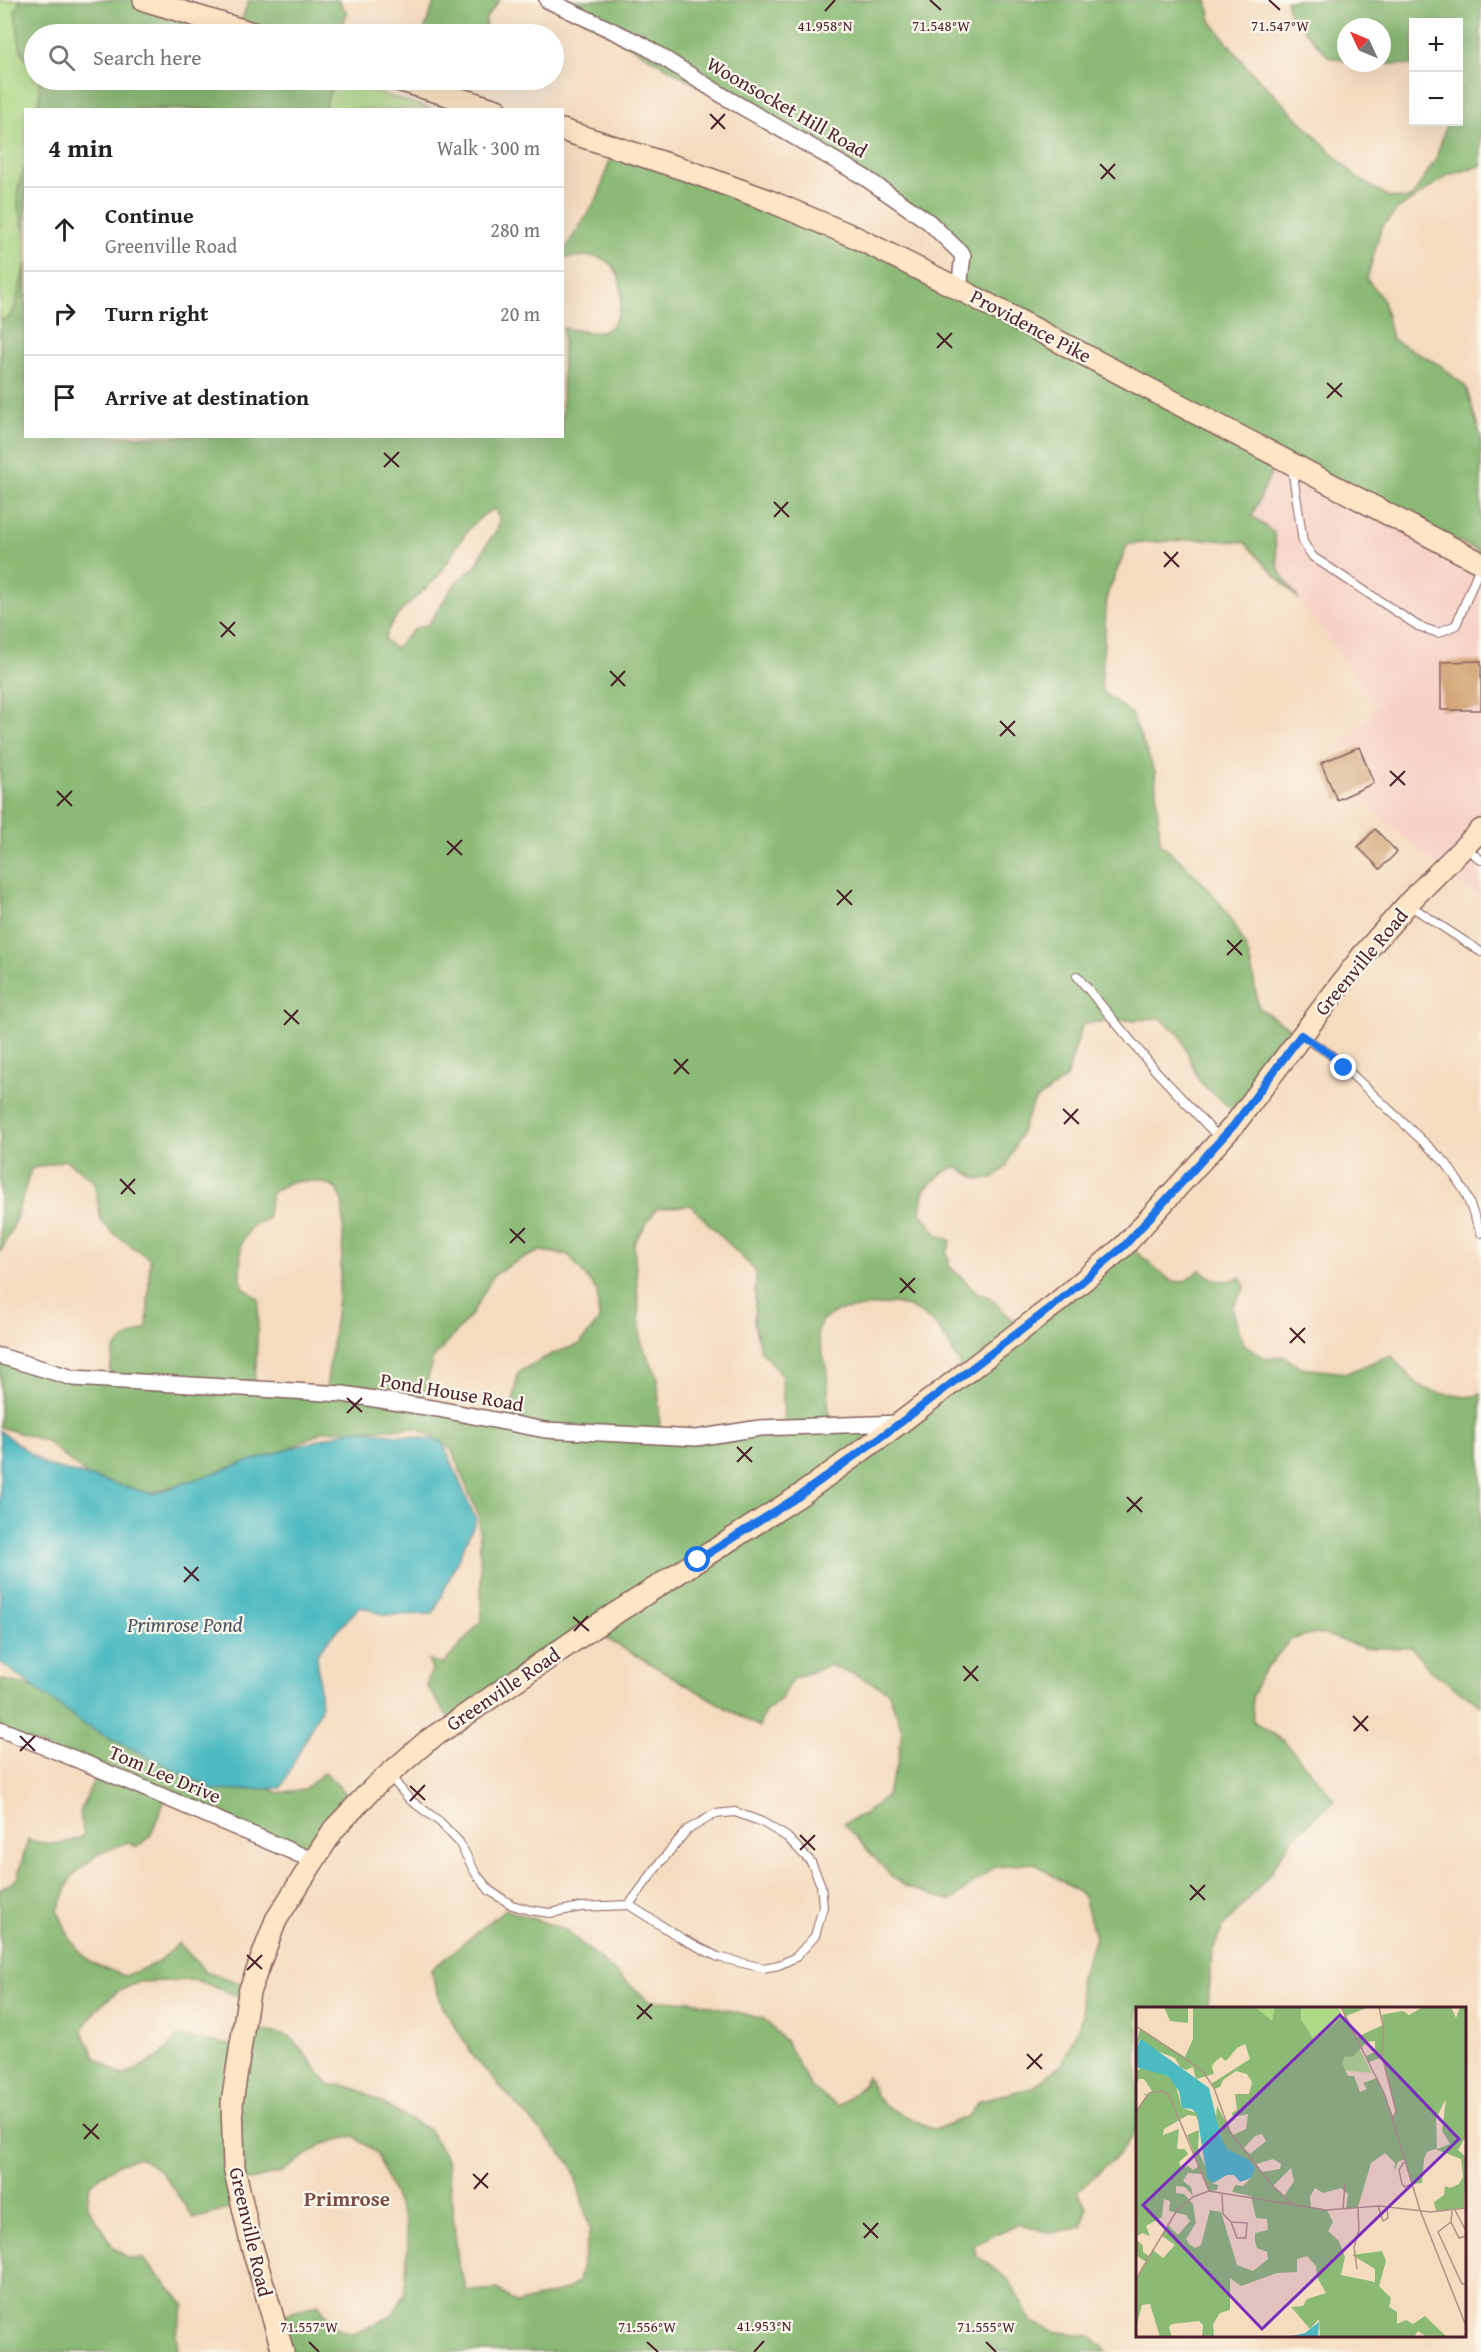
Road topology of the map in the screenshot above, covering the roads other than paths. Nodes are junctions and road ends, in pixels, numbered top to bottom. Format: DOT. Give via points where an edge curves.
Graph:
graph roads {
  1 [pos="144,0"];
  2 [pos="547,0"];
  3 [pos="223,24"];
  4 [pos="431,90"];
  5 [pos="490,108"];
  6 [pos="564,131"];
  7 [pos="959,289"];
  8 [pos="1291,463"];
  9 [pos="1481,563"];
  10 [pos="1481,830"];
  11 [pos="1464,846"];
  12 [pos="1481,860"];
  13 [pos="1407,904"];
  14 [pos="1481,952"];
  15 [pos="1077,976"];
  16 [pos="1301,1035"];
  17 [pos="1221,1140"];
  18 [pos="1479,1219"];
  19 [pos="1481,1233"];
  20 [pos="0,1356"];
  21 [pos="900,1423"];
  22 [pos="0,1729"];
  23 [pos="389,1775"];
  24 [pos="312,1860"];
  25 [pos="629,1905"];
  26 [pos="283,2352"];
  1 -- 3 [label="main road"];
  2 -- 7 [label="street, Woonsocket Hill Road" via="643,45 864,177 929,222 963,255"];
  4 -- 5 [label="main road"];
  6 -- 7 [label="main road, Providence Pike" via="765,199 855,237"];
  7 -- 8 [label="main road, Providence Pike"];
  8 -- 9 [label="main road, Providence Pike"];
  8 -- 9 [label="lane" via="1303,542 1313,557 1418,626 1438,633 1456,625"];
  10 -- 11 [label="main road, Greenville Road"];
  11 -- 12 [label="lane"];
  11 -- 13 [label="main road, Greenville Road"];
  13 -- 14 [label="lane"];
  13 -- 16 [label="main road, Greenville Road"];
  15 -- 17 [label="lane" via="1156,1071"];
  16 -- 17 [label="main road, Greenville Road"];
  16 -- 18 [label="lane" via="1330,1054 1446,1163"];
  17 -- 21 [label="main road, Greenville Road" via="1124,1246 1058,1302"];
  18 -- 19 [label="lane"];
  20 -- 21 [label="street, Pond House Road" via="73,1378 343,1394 545,1430 696,1438 760,1428"];
  21 -- 23 [label="main road, Greenville Road" via="799,1496 594,1627 426,1742"];
  22 -- 24 [label="street, Tom Lee Drive"];
  23 -- 24 [label="main road, Greenville Road" via="334,1829"];
  23 -- 25 [label="lane" via="459,1842 490,1891 512,1905 550,1913"];
  24 -- 26 [label="main road, Greenville Road" via="276,1920 249,1992 232,2103 234,2167 251,2243"];
  25 -- 25 [label="lane" via="718,1957 763,1968 796,1957 815,1936 823,1907 821,1886 811,1862 787,1837 735,1812 715,1814 687,1830"];
}
